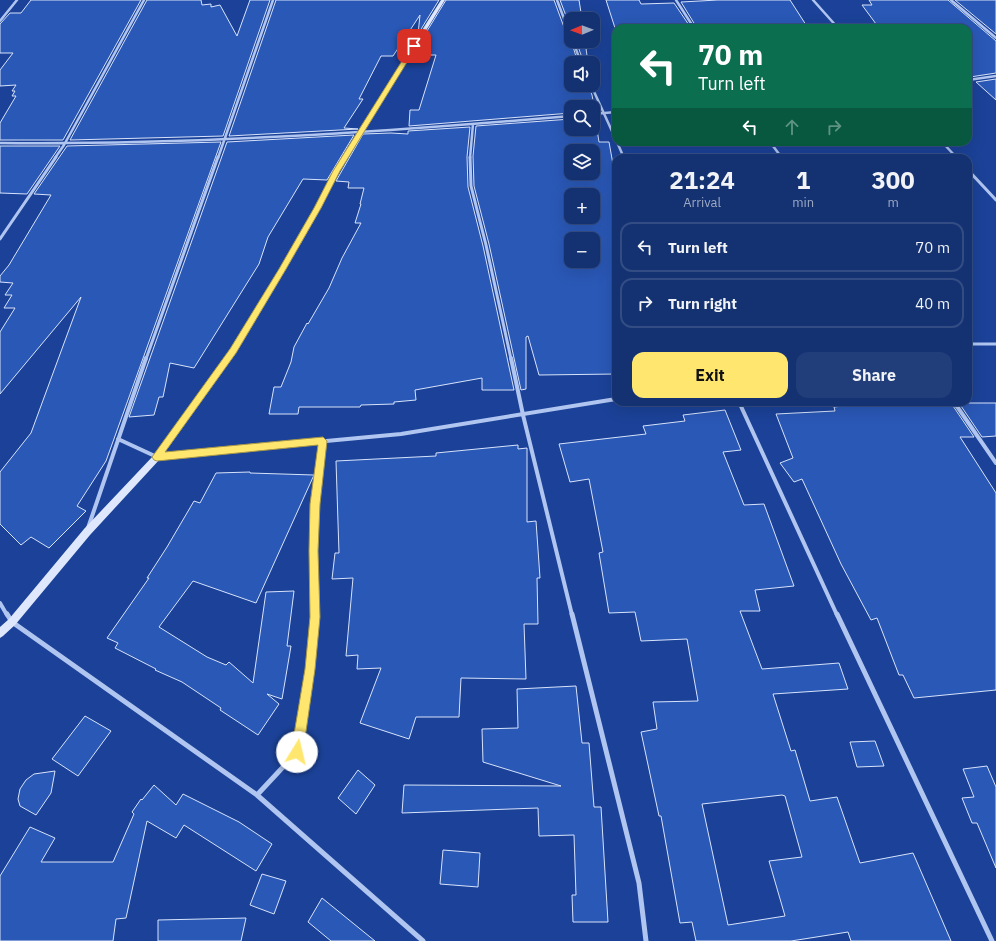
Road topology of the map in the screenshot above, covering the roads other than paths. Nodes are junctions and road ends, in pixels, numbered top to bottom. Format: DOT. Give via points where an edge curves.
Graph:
graph roads {
  1 [pos="17,0"];
  2 [pos="144,0"];
  3 [pos="273,0"];
  4 [pos="443,0"];
  5 [pos="557,0"];
  6 [pos="676,0"];
  7 [pos="813,0"];
  8 [pos="952,0"];
  9 [pos="564,18"];
  10 [pos="0,21"];
  11 [pos="691,24"];
  12 [pos="834,24"];
  13 [pos="996,38"];
  14 [pos="996,76"];
  15 [pos="972,79"];
  16 [pos="594,92"];
  17 [pos="612,112"];
  18 [pos="600,113"];
  19 [pos="604,113"];
  20 [pos="564,117"];
  21 [pos="474,124"];
  22 [pos="612,132"];
  23 [pos="359,134"];
  24 [pos="223,142"];
  25 [pos="0,144"];
  26 [pos="64,145"];
  27 [pos="946,146"];
  28 [pos="953,154"];
  29 [pos="972,174"];
  30 [pos="996,200"];
  31 [pos="0,238"];
  32 [pos="972,344"];
  33 [pos="996,344"];
  34 [pos="612,400"];
  35 [pos="741,406"];
  36 [pos="957,406"];
  37 [pos="523,415"];
  38 [pos="118,439"];
  39 [pos="323,441"];
  40 [pos="157,457"];
  41 [pos="996,463"];
  42 [pos="87,532"];
  43 [pos="0,603"];
  44 [pos="12,622"];
  45 [pos="0,633"];
  46 [pos="257,795"];
  47 [pos="423,941"];
  48 [pos="646,941"];
  49 [pos="992,941"];
  1 -- 10 [label="street"];
  2 -- 26 [label="street"];
  3 -- 24 [label="street"];
  4 -- 23 [label="street"];
  5 -- 9 [label="street"];
  6 -- 11 [label="street"];
  7 -- 12 [label="street"];
  8 -- 13 [label="street"];
  14 -- 15 [label="street"];
  16 -- 19 [label="street"];
  17 -- 19 [label="street"];
  18 -- 19 [label="street"];
  19 -- 22 [label="street"];
  20 -- 21 [label="street"];
  21 -- 23 [label="street"];
  21 -- 37 [label="street" via="470,160 471,186"];
  23 -- 24 [label="street"];
  23 -- 40 [label="street" via="283,269 233,351"];
  24 -- 26 [label="street"];
  24 -- 38 [label="street"];
  25 -- 26 [label="street"];
  26 -- 31 [label="street"];
  27 -- 28 [label="street"];
  29 -- 30 [label="street"];
  32 -- 33 [label="street"];
  34 -- 37 [label="street"];
  35 -- 49 [label="street" via="837,616"];
  36 -- 41 [label="street"];
  37 -- 39 [label="street" via="401,434"];
  37 -- 48 [label="street" via="639,884"];
  38 -- 40 [label="street"];
  38 -- 42 [label="street"];
  39 -- 40 [label="street"];
  39 -- 46 [label="street" via="315,504 315,617 297,752"];
  40 -- 42 [label="street"];
  42 -- 44 [label="street"];
  43 -- 44 [label="street"];
  44 -- 45 [label="street"];
  44 -- 46 [label="street"];
  46 -- 47 [label="street"];
}
